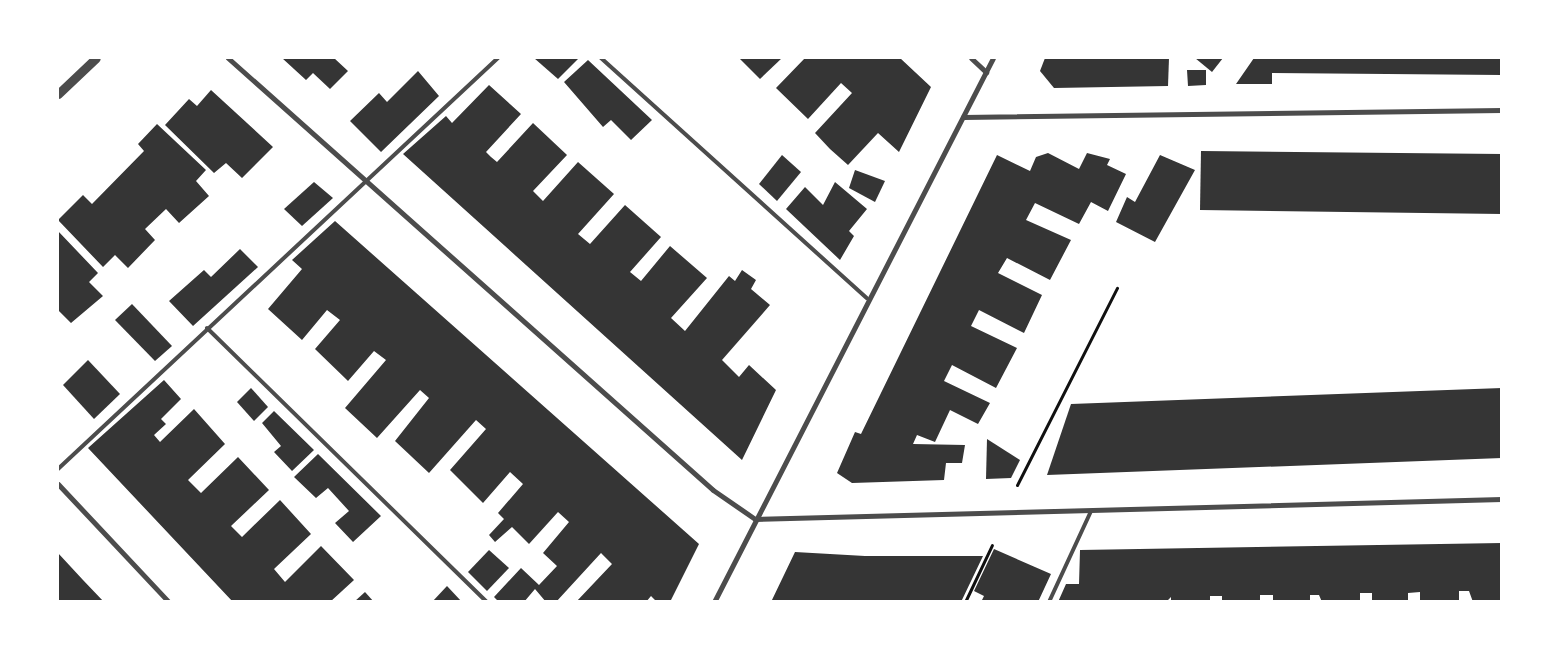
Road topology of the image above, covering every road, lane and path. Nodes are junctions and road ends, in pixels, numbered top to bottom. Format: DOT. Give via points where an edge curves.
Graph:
graph roads {
  1 [pos="96,58"];
  2 [pos="228,58"];
  3 [pos="498,58"];
  4 [pos="601,58"];
  5 [pos="971,58"];
  6 [pos="993,58"];
  7 [pos="986,72"];
  8 [pos="58,94"];
  9 [pos="1502,110"];
  10 [pos="963,117"];
  11 [pos="368,179"];
  12 [pos="1117,288"];
  13 [pos="867,298"];
  14 [pos="207,328"];
  15 [pos="58,469"];
  16 [pos="58,484"];
  17 [pos="1017,485"];
  18 [pos="1502,499"];
  19 [pos="1091,511"];
  20 [pos="755,519"];
  21 [pos="992,545"];
  22 [pos="169,602"];
  23 [pos="487,602"];
  24 [pos="714,602"];
  25 [pos="965,602"];
  26 [pos="1049,602"];
  1 -- 8 [label="street"];
  2 -- 11 [label="street"];
  3 -- 11 [label="lane"];
  4 -- 13 [label="lane"];
  5 -- 7 [label="street"];
  6 -- 7 [label="street"];
  7 -- 10 [label="street"];
  9 -- 10 [label="street"];
  10 -- 13 [label="street"];
  11 -- 14 [label="lane"];
  11 -- 20 [label="street" via="713,490"];
  12 -- 17 [label="path"];
  13 -- 20 [label="street"];
  14 -- 15 [label="lane"];
  14 -- 23 [label="lane"];
  16 -- 22 [label="street"];
  18 -- 19 [label="street"];
  19 -- 20 [label="street"];
  19 -- 26 [label="lane"];
  20 -- 24 [label="street"];
  21 -- 25 [label="path"];
}
